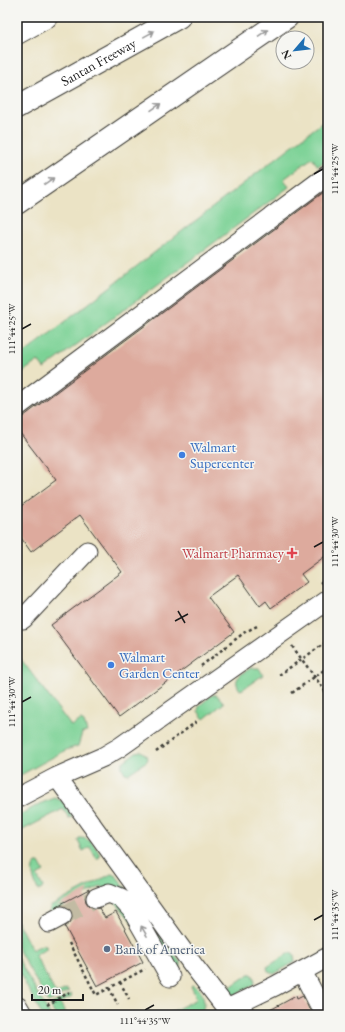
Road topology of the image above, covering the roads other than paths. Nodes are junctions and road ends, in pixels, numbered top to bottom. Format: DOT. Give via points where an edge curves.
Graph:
graph roads {
  1 [pos="46,17"];
  2 [pos="179,17"];
  3 [pos="287,17"];
  4 [pos="17,33"];
  5 [pos="17,107"];
  6 [pos="328,175"];
  7 [pos="17,202"];
  8 [pos="17,407"];
  9 [pos="87,551"];
  10 [pos="328,600"];
  11 [pos="23,619"];
  12 [pos="57,776"];
  13 [pos="17,798"];
  14 [pos="98,902"];
  15 [pos="328,957"];
  16 [pos="302,971"];
  17 [pos="170,977"];
  18 [pos="319,1004"];
  19 [pos="17,1008"];
  20 [pos="21,1015"];
  1 -- 4 [label="main road"];
  5 -- 2 [label="main road, Santan Freeway, one-way"];
  7 -- 3 [label="main road, one-way"];
  6 -- 8 [label="lane"];
  9 -- 11 [label="lane"];
  10 -- 12 [label="lane" via="120,747"];
  12 -- 13 [label="lane"];
  12 -- 16 [label="lane" via="227,1009"];
  17 -- 14 [label="lane, one-way" via="132,910 121,898 109,893"];
  15 -- 16 [label="lane"];
  16 -- 18 [label="lane"];
  19 -- 20 [label="main road"];
}
